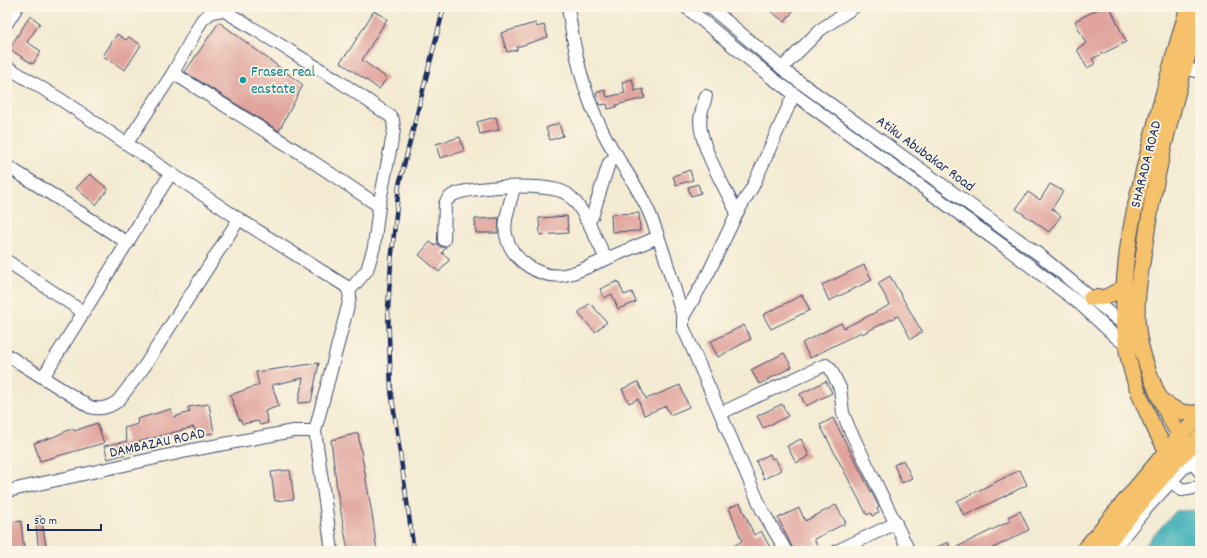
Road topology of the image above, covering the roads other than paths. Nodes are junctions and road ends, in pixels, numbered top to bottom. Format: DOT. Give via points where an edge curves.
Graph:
graph roads {
  1 [pos="17,7"];
  2 [pos="568,7"];
  3 [pos="686,7"];
  4 [pos="710,7"];
  5 [pos="854,7"];
  6 [pos="1188,7"];
  7 [pos="1200,15"];
  8 [pos="7,23"];
  9 [pos="7,67"];
  10 [pos="782,68"];
  11 [pos="1184,68"];
  12 [pos="1200,72"];
  13 [pos="173,73"];
  14 [pos="794,94"];
  15 [pos="706,96"];
  16 [pos="126,143"];
  17 [pos="617,155"];
  18 [pos="7,166"];
  19 [pos="171,173"];
  20 [pos="514,187"];
  21 [pos="380,206"];
  22 [pos="736,213"];
  23 [pos="239,219"];
  24 [pos="586,220"];
  25 [pos="658,237"];
  26 [pos="444,240"];
  27 [pos="128,243"];
  28 [pos="606,259"];
  29 [pos="7,261"];
  30 [pos="1125,287"];
  31 [pos="349,291"];
  32 [pos="1091,298"];
  33 [pos="83,312"];
  34 [pos="683,317"];
  35 [pos="1131,327"];
  36 [pos="1126,345"];
  37 [pos="1142,349"];
  38 [pos="7,355"];
  39 [pos="43,377"];
  40 [pos="1161,400"];
  41 [pos="1200,412"];
  42 [pos="721,413"];
  43 [pos="1200,416"];
  44 [pos="315,431"];
  45 [pos="1179,436"];
  46 [pos="1200,438"];
  47 [pos="1193,453"];
  48 [pos="1170,457"];
  49 [pos="1200,472"];
  50 [pos="1171,481"];
  51 [pos="1200,487"];
  52 [pos="7,491"];
  53 [pos="896,523"];
  54 [pos="332,551"];
  55 [pos="786,551"];
  56 [pos="837,551"];
  57 [pos="909,551"];
  58 [pos="1083,551"];
  59 [pos="1101,551"];
  60 [pos="1112,551"];
  1 -- 8 [label="street"];
  2 -- 17 [label="street" via="573,43 590,106"];
  3 -- 14 [label="street"];
  4 -- 10 [label="street, Atiku Abubakar Road"];
  5 -- 10 [label="street" via="820,30"];
  6 -- 30 [label="main road, SHARADA ROAD" via="1169,69 1133,211"];
  7 -- 11 [label="main road"];
  9 -- 16 [label="street"];
  10 -- 32 [label="street, Atiku Abubakar Road" via="1041,256"];
  11 -- 12 [label="street"];
  11 -- 35 [label="main road" via="1157,174 1139,292"];
  13 -- 16 [label="street"];
  13 -- 21 [label="street"];
  13 -- 21 [label="street" via="202,20 212,12 223,10 336,79 390,116 392,120 394,130"];
  14 -- 22 [label="street" via="753,186"];
  14 -- 36 [label="street" via="1038,272 1080,304"];
  15 -- 22 [label="street" via="701,113 706,150"];
  16 -- 19 [label="street"];
  17 -- 24 [label="street" via="609,163 592,217"];
  17 -- 25 [label="street" via="636,185"];
  18 -- 27 [label="street"];
  19 -- 23 [label="street"];
  19 -- 27 [label="street"];
  20 -- 24 [label="street" via="537,187 568,194"];
  20 -- 26 [label="street" via="467,191 447,199"];
  20 -- 28 [label="street" via="506,223 506,236 520,260 551,276 580,271"];
  21 -- 31 [label="street" via="374,247 367,270"];
  22 -- 34 [label="street" via="708,274"];
  23 -- 31 [label="street" via="347,287"];
  23 -- 39 [label="street" via="144,367 118,401 106,408 94,408"];
  24 -- 28 [label="street"];
  25 -- 28 [label="street"];
  25 -- 34 [label="street"];
  27 -- 33 [label="street"];
  29 -- 33 [label="street"];
  30 -- 32 [label="main road" via="1106,297"];
  30 -- 35 [label="main road, SHARADA ROAD"];
  31 -- 44 [label="street" via="348,306"];
  32 -- 35 [label="street, Atiku Abubakar Road"];
  33 -- 39 [label="street"];
  34 -- 42 [label="street" via="683,327"];
  35 -- 36 [label="main road"];
  35 -- 37 [label="main road"];
  36 -- 37 [label="street"];
  36 -- 48 [label="main road" via="1138,389"];
  37 -- 40 [label="main road"];
  38 -- 39 [label="street"];
  40 -- 41 [label="main road" via="1183,413"];
  40 -- 45 [label="main road"];
  42 -- 53 [label="street" via="818,368 828,366 840,388 848,428"];
  42 -- 55 [label="street" via="762,510"];
  43 -- 45 [label="main road"];
  44 -- 52 [label="street, DAMBAZAU ROAD" via="293,431 192,450"];
  44 -- 54 [label="street"];
  45 -- 47 [label="main road"];
  45 -- 48 [label="main road"];
  46 -- 47 [label="main road"];
  47 -- 48 [label="main road"];
  47 -- 49 [label="street"];
  47 -- 50 [label="street"];
  48 -- 58 [label="main road"];
  48 -- 59 [label="main road"];
  50 -- 51 [label="street" via="1182,490"];
  50 -- 60 [label="street"];
  53 -- 56 [label="street"];
  53 -- 57 [label="street"];
}
